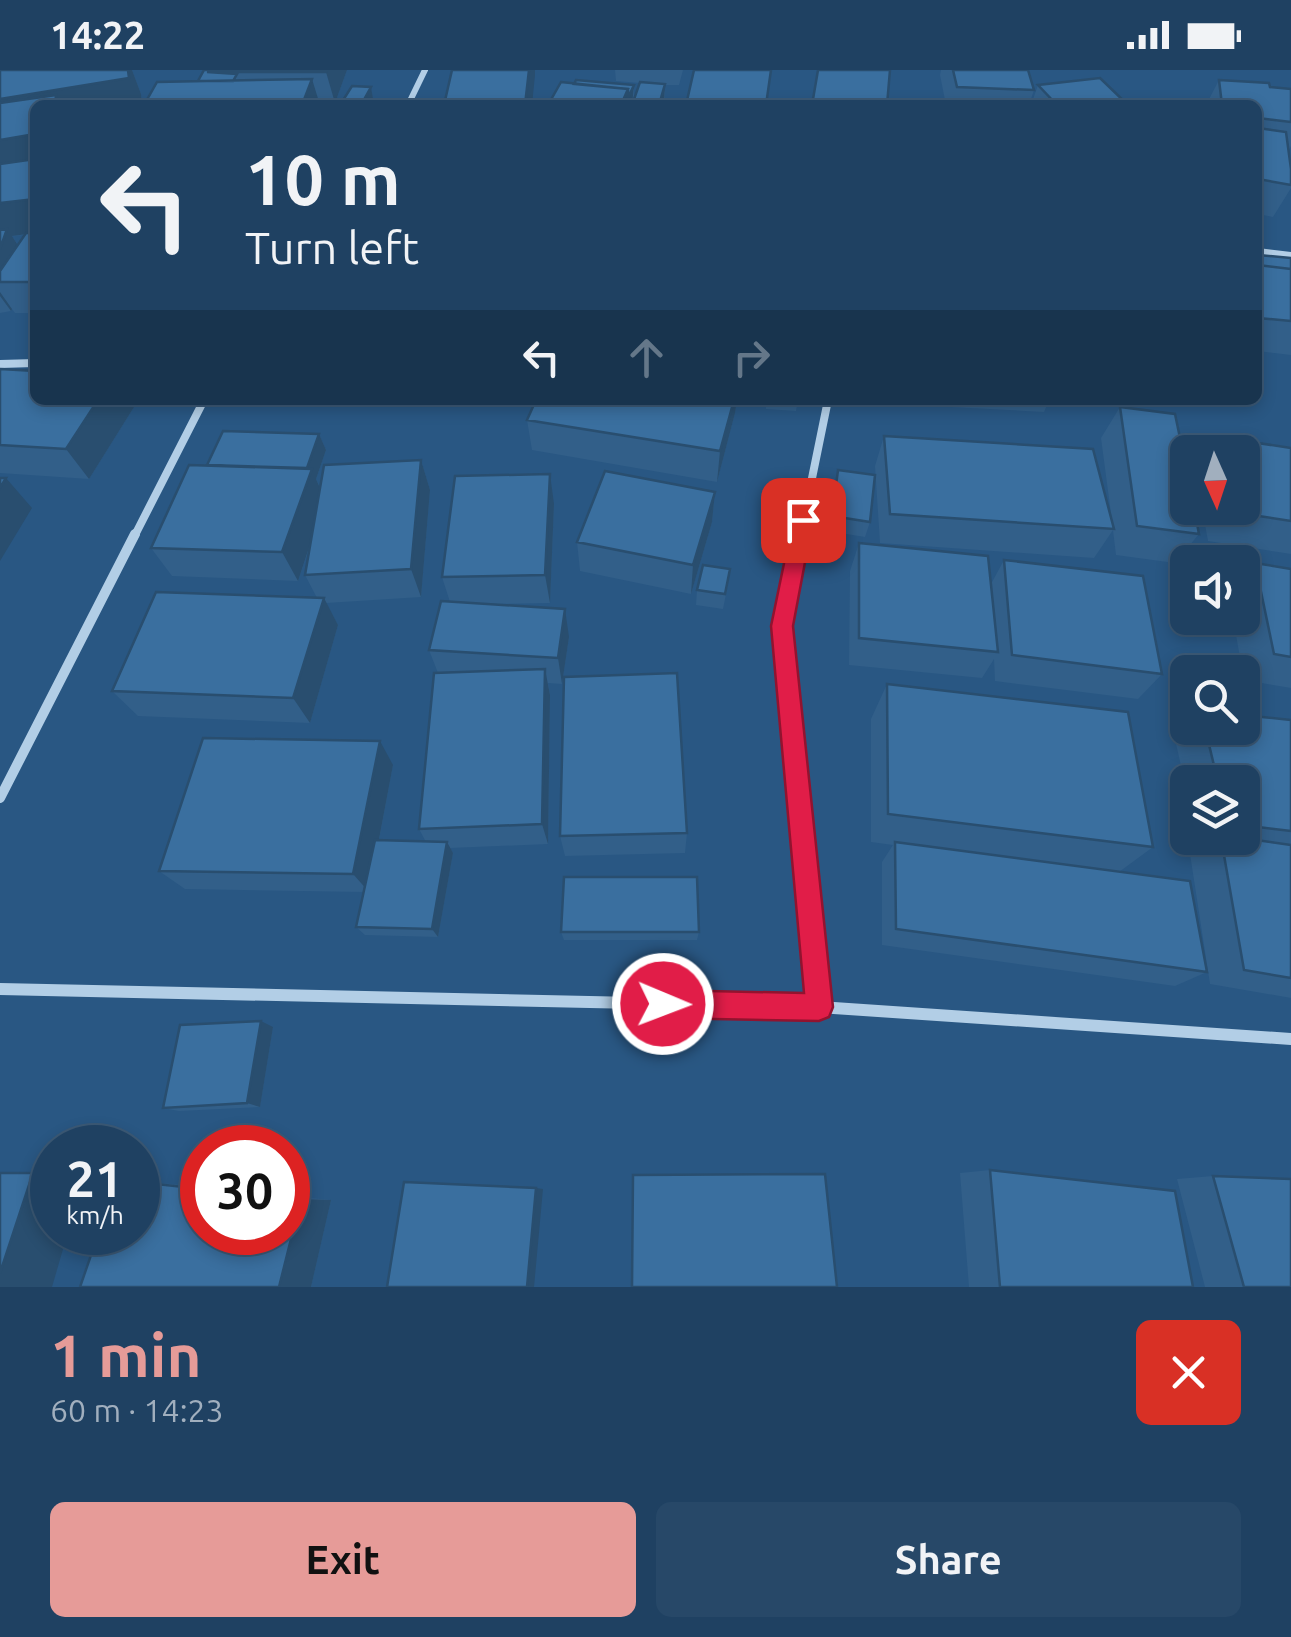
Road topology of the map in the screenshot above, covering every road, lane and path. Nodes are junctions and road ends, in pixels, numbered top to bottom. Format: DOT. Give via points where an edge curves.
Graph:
graph roads {
  1 [pos="425,70"];
  2 [pos="410,100"];
  3 [pos="1262,251"];
  4 [pos="1291,255"];
  5 [pos="30,363"];
  6 [pos="0,364"];
  7 [pos="201,405"];
  8 [pos="827,405"];
  9 [pos="0,798"];
  10 [pos="0,989"];
  11 [pos="819,1007"];
  12 [pos="1291,1039"];
  1 -- 2 [label="street"];
  3 -- 4 [label="street"];
  5 -- 6 [label="street"];
  7 -- 9 [label="street"];
  8 -- 11 [label="street" via="782,626"];
  10 -- 11 [label="street"];
  11 -- 12 [label="street"];
}
